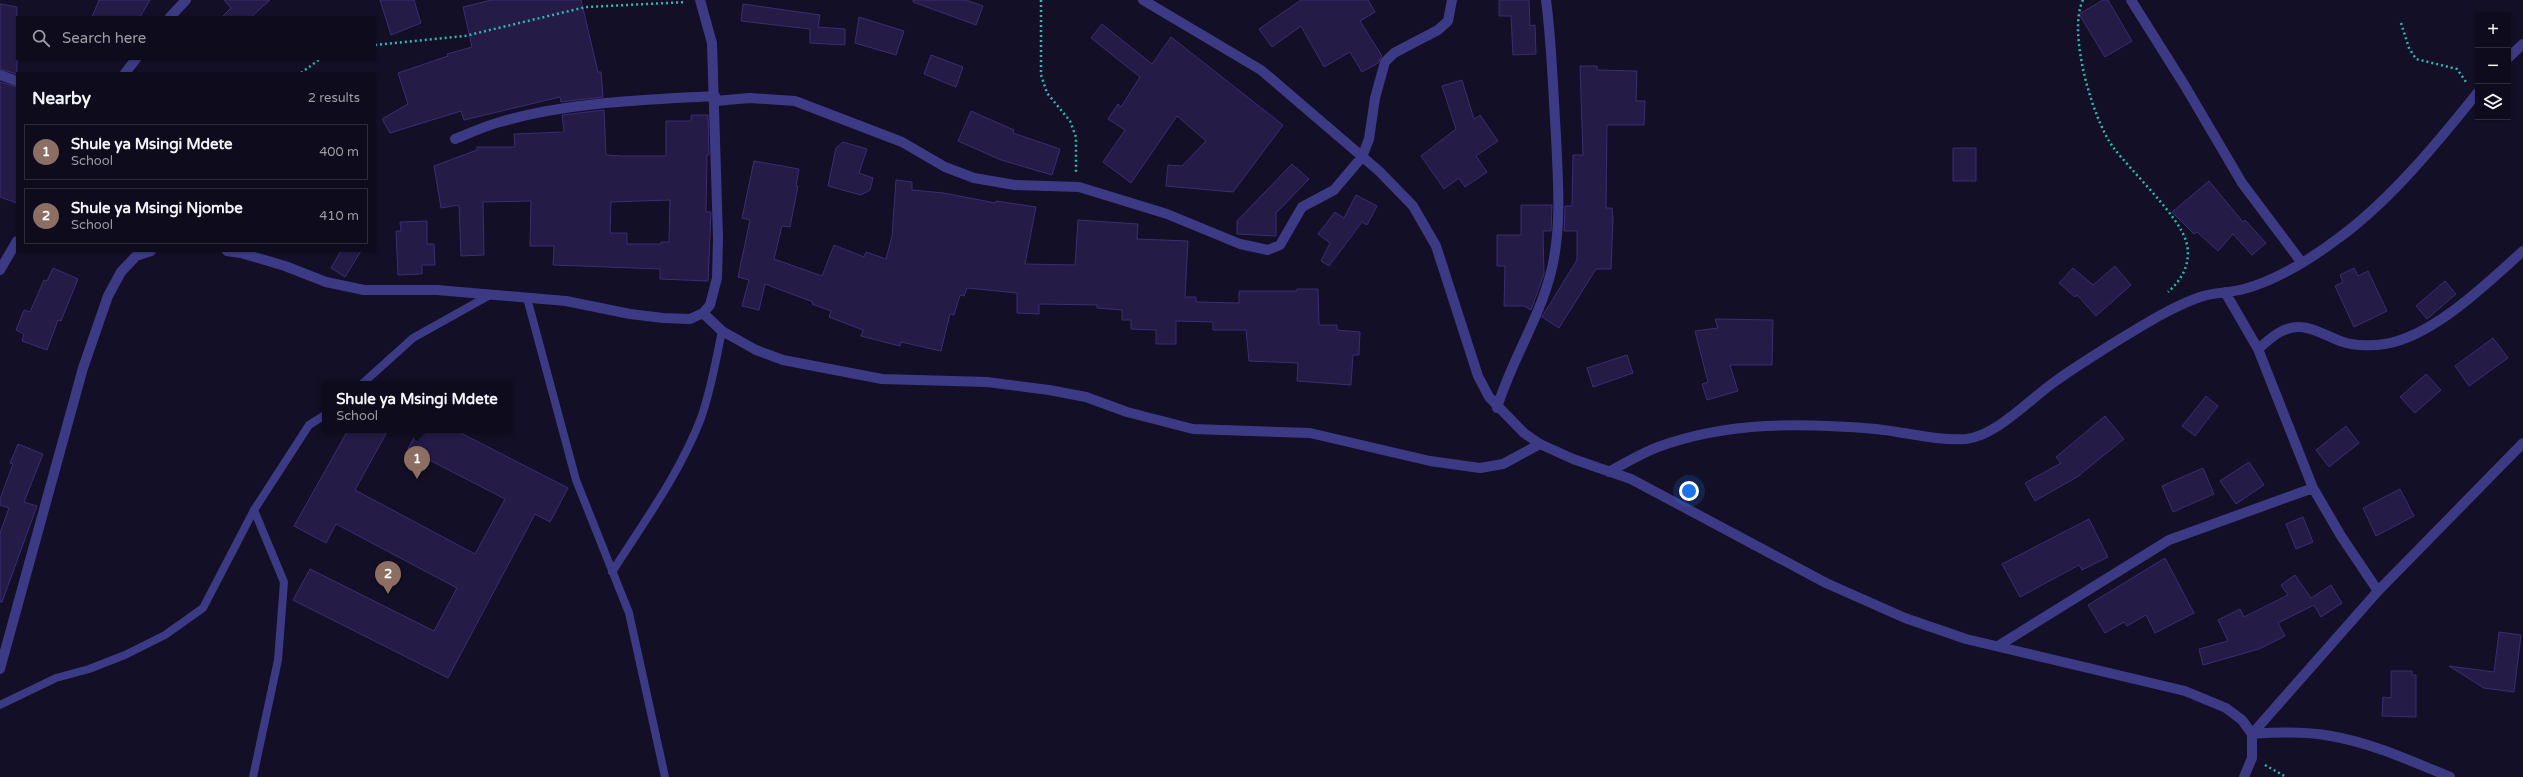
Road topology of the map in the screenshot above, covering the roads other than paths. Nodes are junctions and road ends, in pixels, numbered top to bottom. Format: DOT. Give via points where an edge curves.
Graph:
graph roads {
  1 [pos="186,0"];
  2 [pos="1143,0"];
  3 [pos="1452,0"];
  4 [pos="1546,0"];
  5 [pos="2132,0"];
  6 [pos="700,1"];
  7 [pos="171,16"];
  8 [pos="2523,44"];
  9 [pos="2511,55"];
  10 [pos="135,60"];
  11 [pos="126,72"];
  12 [pos="0,75"];
  13 [pos="16,81"];
  14 [pos="2475,96"];
  15 [pos="715,98"];
  16 [pos="455,139"];
  17 [pos="1362,157"];
  18 [pos="16,243"];
  19 [pos="2523,251"];
  20 [pos="148,252"];
  21 [pos="234,252"];
  22 [pos="2302,263"];
  23 [pos="0,270"];
  24 [pos="2225,292"];
  25 [pos="490,295"];
  26 [pos="527,298"];
  27 [pos="704,313"];
  28 [pos="722,331"];
  29 [pos="2258,349"];
  30 [pos="365,381"];
  31 [pos="1498,408"];
  32 [pos="322,417"];
  33 [pos="2523,442"];
  34 [pos="1540,444"];
  35 [pos="1609,472"];
  36 [pos="2313,488"];
  37 [pos="254,510"];
  38 [pos="612,572"];
  39 [pos="2378,591"];
  40 [pos="1998,646"];
  41 [pos="0,668"];
  42 [pos="0,705"];
  43 [pos="2252,734"];
  44 [pos="253,777"];
  45 [pos="665,777"];
  46 [pos="2244,777"];
  47 [pos="2450,777"];
  1 -- 7 [label="street"];
  2 -- 17 [label="street" via="1261,70"];
  3 -- 17 [label="street" via="1448,21 1438,30 1394,53 1385,62 1375,98 1369,140"];
  4 -- 31 [label="street" via="1556,152 1556,253 1541,302 1504,386"];
  5 -- 22 [label="street" via="2242,183"];
  6 -- 15 [label="street" via="712,44"];
  8 -- 9 [label="street"];
  10 -- 11 [label="street"];
  12 -- 13 [label="street"];
  14 -- 22 [label="street" via="2422,158 2361,221"];
  15 -- 16 [label="street" via="625,101 539,114 500,122"];
  15 -- 17 [label="street" via="795,101 902,142 945,167 974,178 1014,185 1075,187 1167,214 1221,237 1268,250 1280,245 1302,207 1334,190"];
  15 -- 27 [label="street" via="717,278 710,305"];
  17 -- 31 [label="street" via="1413,206 1425,224 1436,246 1478,376"];
  18 -- 23 [label="street"];
  19 -- 29 [label="street" via="2452,310 2419,332 2404,338 2385,344 2354,344 2310,328 2292,328 2275,335"];
  20 -- 41 [label="street" via="136,256 121,272 108,296 83,368"];
  21 -- 25 [label="street" via="285,266 326,282 364,290 437,290"];
  22 -- 24 [label="street" via="2253,286"];
  24 -- 29 [label="street"];
  24 -- 35 [label="street" via="2201,296 2153,320 2067,372 1997,426 1976,436 1950,439 1810,425 1756,425 1680,440 1656,448"];
  25 -- 26 [label="street"];
  25 -- 30 [label="lane" via="413,338"];
  26 -- 27 [label="street" via="566,301 664,318 690,319"];
  26 -- 38 [label="lane" via="576,480"];
  27 -- 28 [label="street"];
  28 -- 34 [label="street" via="756,350 783,360 840,373 882,379 987,382 1042,388 1086,397 1127,412 1193,429 1310,433 1430,461 1480,468 1503,464"];
  28 -- 38 [label="lane" via="709,389 690,443"];
  29 -- 36 [label="street"];
  31 -- 34 [label="street" via="1524,433"];
  32 -- 37 [label="lane" via="309,425"];
  33 -- 39 [label="street"];
  34 -- 35 [label="street"];
  35 -- 40 [label="street" via="1631,479 1833,586 1905,618 1966,639"];
  36 -- 39 [label="street" via="2340,536"];
  36 -- 40 [label="street" via="2169,540"];
  37 -- 42 [label="lane" via="203,608 164,635 125,655 56,678"];
  37 -- 44 [label="lane" via="284,582 278,660"];
  38 -- 45 [label="lane" via="629,613"];
  39 -- 43 [label="street"];
  40 -- 43 [label="street" via="2185,691 2226,708 2242,720"];
  43 -- 46 [label="street" via="2252,758"];
  43 -- 47 [label="street" via="2283,732 2331,736 2357,742"];
}
